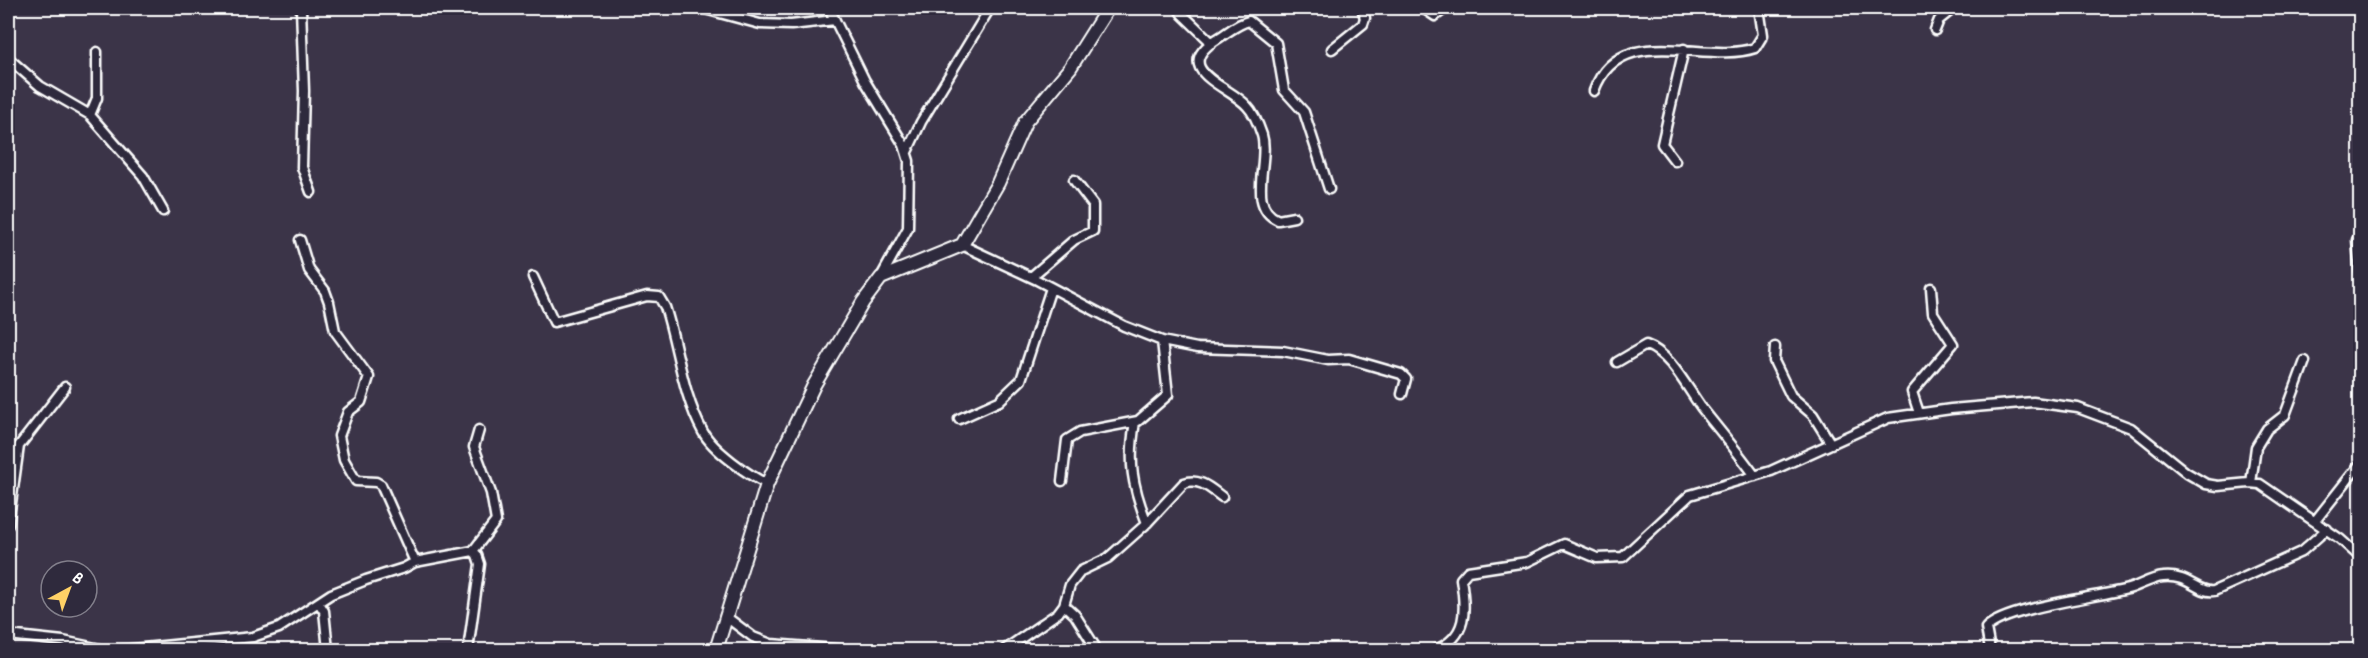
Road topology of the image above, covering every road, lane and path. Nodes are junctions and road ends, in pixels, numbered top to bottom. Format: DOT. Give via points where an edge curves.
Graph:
graph roads {
  1 [pos="301,8"];
  2 [pos="701,8"];
  3 [pos="829,8"];
  4 [pos="990,8"];
  5 [pos="1108,8"];
  6 [pos="1178,8"];
  7 [pos="1362,8"];
  8 [pos="1423,8"];
  9 [pos="1446,8"];
  10 [pos="1759,8"];
  11 [pos="1954,8"];
  12 [pos="835,20"];
  13 [pos="1935,30"];
  14 [pos="1212,43"];
  15 [pos="1332,49"];
  16 [pos="1684,49"];
  17 [pos="97,52"];
  18 [pos="8,58"];
  19 [pos="1594,91"];
  20 [pos="90,115"];
  21 [pos="907,152"];
  22 [pos="1675,161"];
  23 [pos="1074,180"];
  24 [pos="1329,189"];
  25 [pos="311,192"];
  26 [pos="163,211"];
  27 [pos="1294,217"];
  28 [pos="300,240"];
  29 [pos="2357,240"];
  30 [pos="962,244"];
  31 [pos="2361,273"];
  32 [pos="533,277"];
  33 [pos="1031,277"];
  34 [pos="881,278"];
  35 [pos="1051,288"];
  36 [pos="1931,288"];
  37 [pos="1162,341"];
  38 [pos="1775,348"];
  39 [pos="2305,361"];
  40 [pos="1617,362"];
  41 [pos="65,387"];
  42 [pos="1402,394"];
  43 [pos="1919,413"];
  44 [pos="959,419"];
  45 [pos="1135,422"];
  46 [pos="479,430"];
  47 [pos="1831,444"];
  48 [pos="2361,464"];
  49 [pos="1755,476"];
  50 [pos="1062,481"];
  51 [pos="2251,483"];
  52 [pos="767,484"];
  53 [pos="1222,498"];
  54 [pos="2315,521"];
  55 [pos="1147,523"];
  56 [pos="8,525"];
  57 [pos="2327,529"];
  58 [pos="473,551"];
  59 [pos="2361,558"];
  60 [pos="415,562"];
  61 [pos="319,603"];
  62 [pos="1065,605"];
  63 [pos="725,616"];
  64 [pos="8,635"];
  65 [pos="105,651"];
  66 [pos="123,651"];
  67 [pos="328,651"];
  68 [pos="468,651"];
  69 [pos="716,651"];
  70 [pos="848,651"];
  71 [pos="1004,651"];
  72 [pos="1097,651"];
  73 [pos="1436,651"];
  74 [pos="1990,651"];
  1 -- 25 [label="street" via="302,167"];
  2 -- 12 [label="street" via="760,24"];
  3 -- 12 [label="street"];
  4 -- 21 [label="street"];
  5 -- 30 [label="street" via="1070,68 1025,122 998,183"];
  6 -- 14 [label="street"];
  7 -- 15 [label="street" via="1364,24"];
  8 -- 9 [label="street" via="1435,16"];
  10 -- 16 [label="street" via="1763,35 1755,48 1741,52"];
  11 -- 13 [label="street" via="1939,20"];
  12 -- 21 [label="street"];
  14 -- 24 [label="street" via="1249,21 1276,43 1284,90 1304,111"];
  14 -- 27 [label="street" via="1202,50 1202,71 1248,107 1262,135 1260,184 1267,212 1278,220"];
  16 -- 19 [label="street" via="1644,51 1614,61 1603,71"];
  16 -- 22 [label="street" via="1662,144"];
  17 -- 20 [label="street" via="97,98"];
  18 -- 20 [label="street" via="40,86"];
  20 -- 26 [label="street" via="143,176"];
  21 -- 34 [label="street" via="908,228"];
  23 -- 33 [label="street" via="1093,205 1093,231 1074,240"];
  28 -- 60 [label="street" via="309,270 325,291 335,332 369,377 361,402 346,415 339,436 344,460 356,481 381,485"];
  29 -- 31 [label="street"];
  30 -- 33 [label="street"];
  30 -- 34 [label="street"];
  32 -- 52 [label="street" via="554,322 647,296 659,297 703,434"];
  33 -- 35 [label="street"];
  34 -- 52 [label="street" via="862,302 814,385"];
  35 -- 37 [label="street"];
  35 -- 44 [label="street" via="1022,380 999,401"];
  36 -- 43 [label="street" via="1934,313 1953,344 1912,392"];
  37 -- 42 [label="street" via="1197,348 1283,351 1328,360 1349,359 1401,374 1406,379"];
  37 -- 45 [label="street" via="1168,395"];
  38 -- 47 [label="street" via="1772,357 1791,396 1813,415"];
  39 -- 51 [label="street" via="2284,415 2264,433 2256,447"];
  40 -- 49 [label="street" via="1646,345 1653,349 1683,379"];
  41 -- 56 [label="street" via="19,446"];
  43 -- 47 [label="street" via="1888,418"];
  43 -- 51 [label="street" via="2032,402 2078,408 2131,428 2206,484"];
  45 -- 50 [label="street" via="1080,432 1067,440"];
  45 -- 55 [label="street" via="1130,467 1135,495"];
  46 -- 58 [label="street" via="474,447 491,493 496,521"];
  47 -- 49 [label="street"];
  48 -- 54 [label="street"];
  49 -- 73 [label="street" via="1690,495 1623,556 1597,558 1564,544 1527,562 1464,573 1462,622 1452,643"];
  51 -- 54 [label="street" via="2264,487"];
  52 -- 63 [label="street"];
  53 -- 55 [label="street" via="1203,483 1190,481"];
  54 -- 57 [label="street"];
  55 -- 62 [label="street" via="1104,561 1081,571 1068,590"];
  57 -- 59 [label="street"];
  57 -- 74 [label="street" via="2301,552 2214,591 2205,592 2188,579 2163,577 2131,588 2016,613 1986,628"];
  58 -- 60 [label="street"];
  58 -- 68 [label="street" via="480,564"];
  60 -- 61 [label="street" via="331,594"];
  61 -- 66 [label="street" via="279,628 254,637"];
  61 -- 67 [label="street" via="324,611"];
  62 -- 71 [label="street"];
  62 -- 72 [label="street"];
  63 -- 69 [label="street"];
  63 -- 70 [label="street" via="753,637 771,644"];
  64 -- 65 [label="street" via="63,641"];
}
